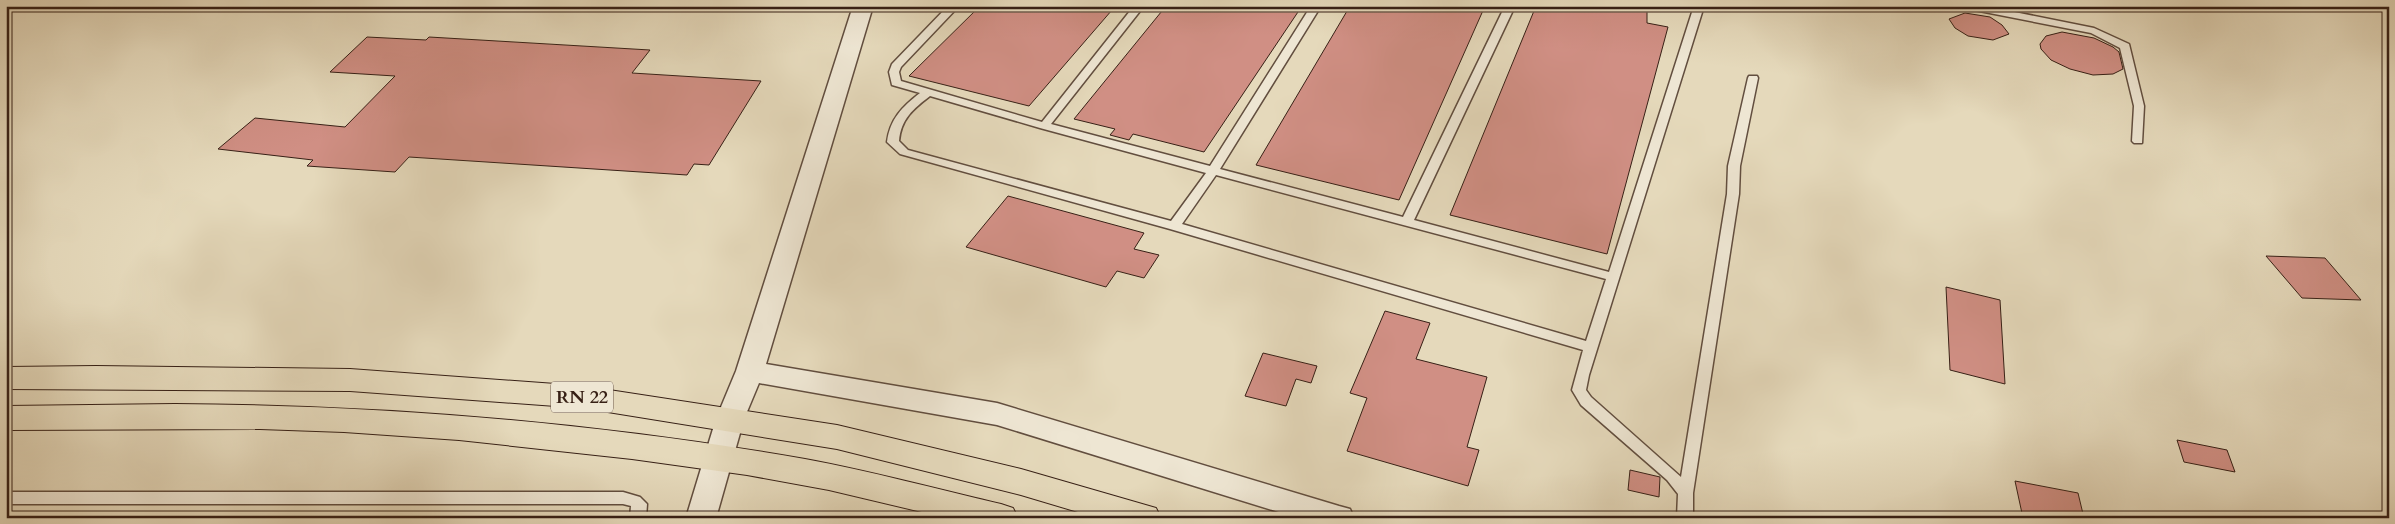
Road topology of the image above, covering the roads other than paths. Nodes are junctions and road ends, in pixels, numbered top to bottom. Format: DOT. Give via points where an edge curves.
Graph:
graph roads {
  1 [pos="863,6"];
  2 [pos="954,6"];
  3 [pos="1139,6"];
  4 [pos="1316,6"];
  5 [pos="1510,6"];
  6 [pos="1699,6"];
  7 [pos="1969,6"];
  8 [pos="1753,78"];
  9 [pos="926,93"];
  10 [pos="1044,126"];
  11 [pos="2138,141"];
  12 [pos="1213,172"];
  13 [pos="1407,222"];
  14 [pos="1174,226"];
  15 [pos="1613,277"];
  16 [pos="1591,347"];
  17 [pos="750,371"];
  18 [pos="6,378"];
  19 [pos="6,418"];
  20 [pos="730,419"];
  21 [pos="719,459"];
  22 [pos="1686,493"];
  23 [pos="6,498"];
  24 [pos="638,518"];
  25 [pos="701,518"];
  26 [pos="1001,518"];
  27 [pos="1144,518"];
  28 [pos="1339,518"];
  29 [pos="1684,518"];
  1 -- 17 [label="street"];
  2 -- 9 [label="lane" via="896,66 894,72 896,83"];
  3 -- 10 [label="lane"];
  4 -- 12 [label="lane"];
  5 -- 13 [label="lane"];
  6 -- 15 [label="lane"];
  7 -- 11 [label="lane" via="2094,31 2125,46 2139,106"];
  8 -- 22 [label="lane" via="1734,166 1733,194"];
  9 -- 10 [label="lane"];
  9 -- 14 [label="lane" via="902,113 894,129 893,142 904,152"];
  10 -- 12 [label="lane"];
  12 -- 13 [label="lane"];
  12 -- 14 [label="lane"];
  13 -- 15 [label="lane"];
  14 -- 16 [label="lane"];
  15 -- 16 [label="lane"];
  16 -- 22 [label="lane" via="1580,390 1586,401 1672,476"];
  17 -- 20 [label="street"];
  17 -- 28 [label="street" via="998,414"];
  18 -- 20 [label="highway, RN 22" via="350,380 583,397"];
  19 -- 21 [label="highway, RN 22" via="156,416 342,420 471,429"];
  20 -- 21 [label="street"];
  20 -- 27 [label="highway, RN 22" via="837,437 1020,482"];
  21 -- 25 [label="street"];
  21 -- 26 [label="highway, RN 22" via="807,473"];
  22 -- 29 [label="lane"];
  23 -- 24 [label="lane" via="623,498 639,504"];
}
